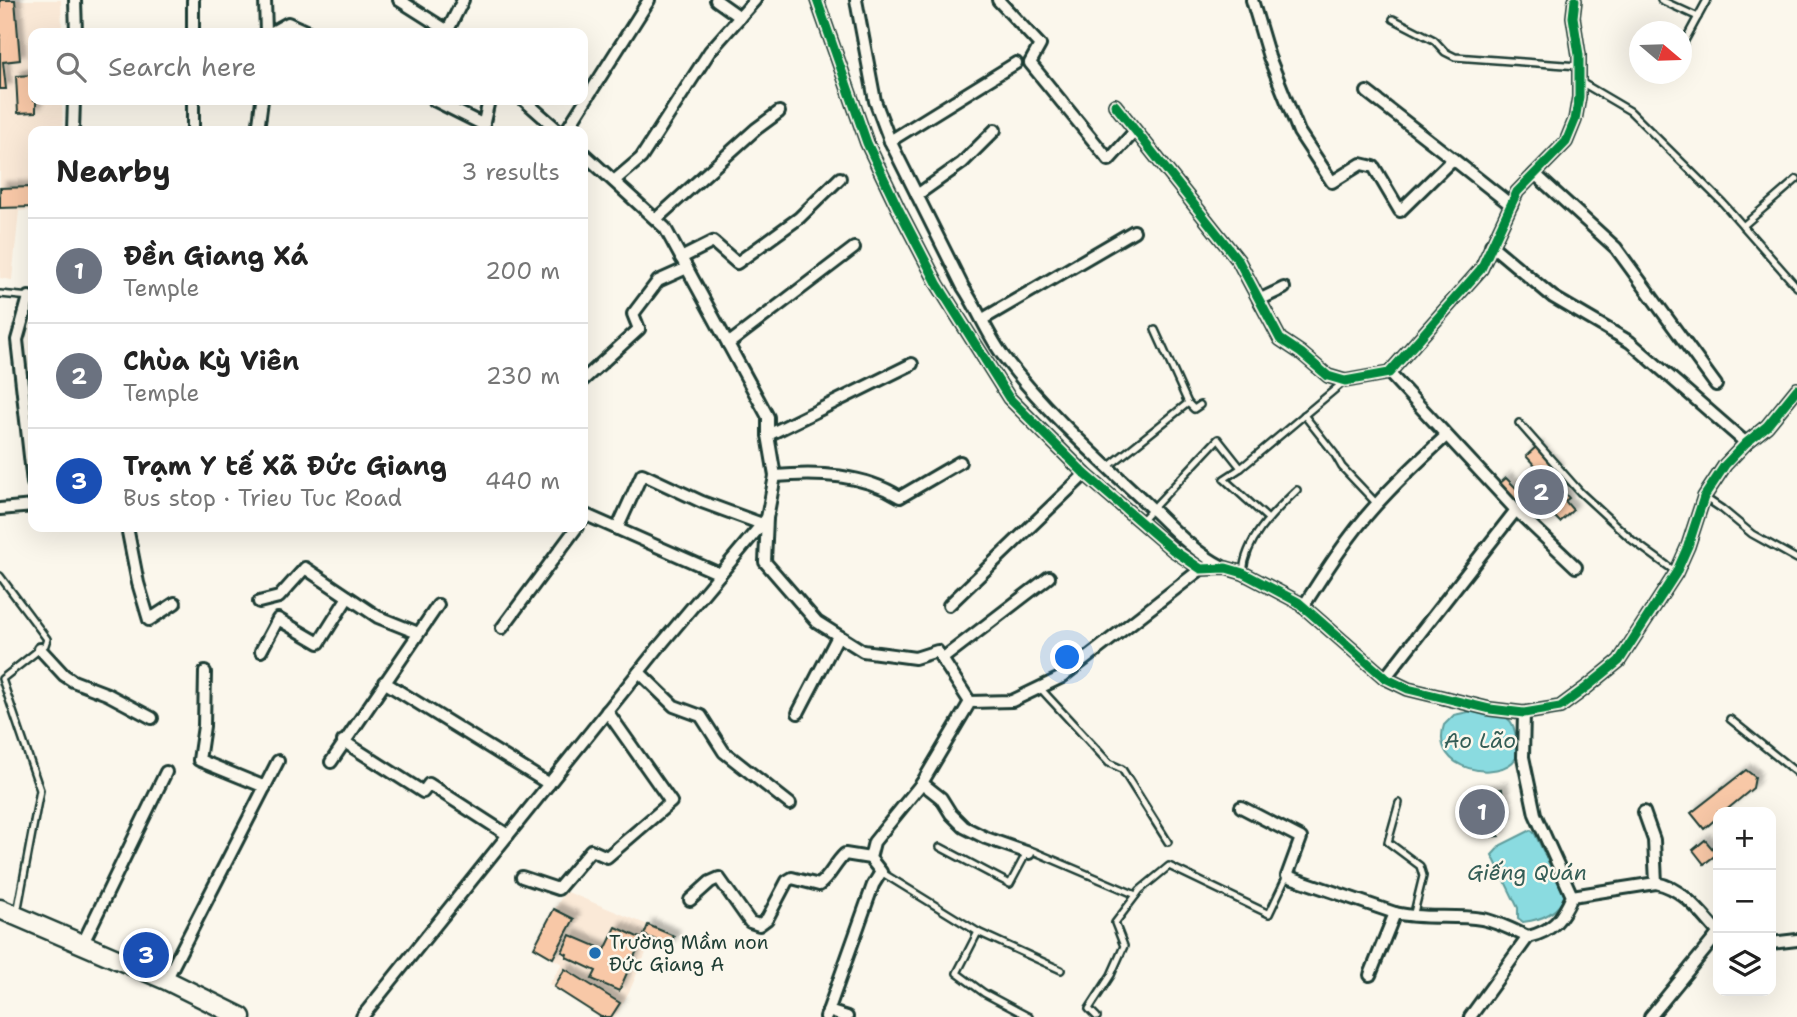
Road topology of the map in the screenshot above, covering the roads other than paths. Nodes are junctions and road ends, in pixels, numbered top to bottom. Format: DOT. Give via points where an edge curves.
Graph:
graph roads {
  1 [pos="75,0"];
  2 [pos="193,0"];
  3 [pos="265,0"];
  4 [pos="400,0"];
  5 [pos="463,0"];
  6 [pos="649,0"];
  7 [pos="716,0"];
  8 [pos="755,0"];
  9 [pos="817,0"];
  10 [pos="856,0"];
  11 [pos="998,0"];
  12 [pos="1252,0"];
  13 [pos="1575,0"];
  14 [pos="1661,0"];
  15 [pos="1707,0"];
  16 [pos="740,17"];
  17 [pos="1699,17"];
  18 [pos="1393,19"];
  19 [pos="76,28"];
  20 [pos="193,28"];
  21 [pos="268,28"];
  22 [pos="278,28"];
  23 [pos="299,28"];
  24 [pos="443,28"];
  25 [pos="451,28"];
  26 [pos="1692,29"];
  27 [pos="1016,62"];
  28 [pos="1579,66"];
  29 [pos="1579,81"];
  30 [pos="588,89"];
  31 [pos="1367,92"];
  32 [pos="74,105"];
  33 [pos="192,105"];
  34 [pos="261,105"];
  35 [pos="443,105"];
  36 [pos="488,105"];
  37 [pos="530,105"];
  38 [pos="577,105"];
  39 [pos="1115,105"];
  40 [pos="779,112"];
  41 [pos="73,126"];
  42 [pos="193,126"];
  43 [pos="259,126"];
  44 [pos="480,126"];
  45 [pos="483,126"];
  46 [pos="553,126"];
  47 [pos="562,126"];
  48 [pos="995,130"];
  49 [pos="1135,131"];
  50 [pos="890,141"];
  51 [pos="588,158"];
  52 [pos="1453,159"];
  53 [pos="1535,174"];
  54 [pos="840,178"];
  55 [pos="614,181"];
  56 [pos="1797,181"];
  57 [pos="917,195"];
  58 [pos="1511,205"];
  59 [pos="656,219"];
  60 [pos="1743,226"];
  61 [pos="1134,231"];
  62 [pos="1491,245"];
  63 [pos="854,248"];
  64 [pos="684,263"];
  65 [pos="1797,287"];
  66 [pos="1284,288"];
  67 [pos="0,294"];
  68 [pos="28,297"];
  69 [pos="1259,300"];
  70 [pos="28,307"];
  71 [pos="983,319"];
  72 [pos="1155,330"];
  73 [pos="728,344"];
  74 [pos="912,365"];
  75 [pos="1389,373"];
  76 [pos="588,375"];
  77 [pos="1345,381"];
  78 [pos="1716,385"];
  79 [pos="1797,389"];
  80 [pos="1188,403"];
  81 [pos="28,404"];
  82 [pos="1200,405"];
  83 [pos="1304,415"];
  84 [pos="1519,423"];
  85 [pos="768,435"];
  86 [pos="1446,436"];
  87 [pos="1746,443"];
  88 [pos="960,462"];
  89 [pos="1108,467"];
  90 [pos="1241,468"];
  91 [pos="1085,474"];
  92 [pos="775,476"];
  93 [pos="1297,490"];
  94 [pos="1704,497"];
  95 [pos="1377,504"];
  96 [pos="28,506"];
  97 [pos="0,509"];
  98 [pos="1153,509"];
  99 [pos="1516,510"];
  100 [pos="588,518"];
  101 [pos="1267,518"];
  102 [pos="765,521"];
  103 [pos="1142,521"];
  104 [pos="617,529"];
  105 [pos="128,532"];
  106 [pos="573,532"];
  107 [pos="1797,559"];
  108 [pos="1576,567"];
  109 [pos="1226,568"];
  110 [pos="1201,569"];
  111 [pos="1243,573"];
  112 [pos="1676,573"];
  113 [pos="720,574"];
  114 [pos="0,576"];
  115 [pos="1049,577"];
  116 [pos="348,597"];
  117 [pos="259,602"];
  118 [pos="175,603"];
  119 [pos="438,605"];
  120 [pos="949,605"];
  121 [pos="1303,607"];
  122 [pos="502,628"];
  123 [pos="418,633"];
  124 [pos="838,636"];
  125 [pos="40,649"];
  126 [pos="261,650"];
  127 [pos="942,659"];
  128 [pos="205,672"];
  129 [pos="639,672"];
  130 [pos="1385,678"];
  131 [pos="384,682"];
  132 [pos="1040,688"];
  133 [pos="970,702"];
  134 [pos="607,711"];
  135 [pos="798,713"];
  136 [pos="1524,713"];
  137 [pos="152,718"];
  138 [pos="1730,719"];
  139 [pos="343,741"];
  140 [pos="278,761"];
  141 [pos="331,762"];
  142 [pos="166,772"];
  143 [pos="1797,773"];
  144 [pos="922,783"];
  145 [pos="549,784"];
  146 [pos="265,787"];
  147 [pos="1399,803"];
  148 [pos="790,804"];
  149 [pos="1241,807"];
  150 [pos="1644,812"];
  151 [pos="508,835"];
  152 [pos="1168,842"];
  153 [pos="940,847"];
  154 [pos="1029,853"];
  155 [pos="870,858"];
  156 [pos="881,872"];
  157 [pos="1287,876"];
  158 [pos="522,877"];
  159 [pos="1656,883"];
  160 [pos="1136,895"];
  161 [pos="1572,896"];
  162 [pos="691,900"];
  163 [pos="0,909"];
  164 [pos="1395,913"];
  165 [pos="17,916"];
  166 [pos="1413,917"];
  167 [pos="1713,928"];
  168 [pos="978,932"];
  169 [pos="1528,937"];
  170 [pos="1713,939"];
  171 [pos="1797,940"];
  172 [pos="1776,942"];
  173 [pos="82,945"];
  174 [pos="1061,970"];
  175 [pos="1370,975"];
  176 [pos="166,980"];
  177 [pos="827,1014"];
  178 [pos="1474,1016"];
  179 [pos="241,1017"];
  180 [pos="362,1017"];
  181 [pos="847,1017"];
  182 [pos="1029,1017"];
  183 [pos="1097,1017"];
  184 [pos="1650,1017"];
  1 -- 19 [label="street"];
  2 -- 20 [label="street"];
  3 -- 21 [label="street"];
  4 -- 24 [label="street"];
  5 -- 25 [label="street"];
  6 -- 30 [label="street"];
  7 -- 16 [label="street"];
  8 -- 16 [label="street"];
  9 -- 91 [label="street" via="867,143 938,285 1009,398"];
  10 -- 50 [label="street" via="875,100"];
  11 -- 49 [label="street" via="1040,45 1030,63 1109,160"];
  12 -- 52 [label="street" via="1299,132 1332,182 1361,164 1374,167 1400,211"];
  13 -- 28 [label="street"];
  14 -- 17 [label="lane"];
  15 -- 17 [label="lane"];
  16 -- 55 [label="street" via="709,51 641,158"];
  17 -- 26 [label="lane"];
  18 -- 28 [label="lane" via="1434,40 1455,57"];
  22 -- 23 [label="street" via="288,23"];
  27 -- 50 [label="street"];
  28 -- 29 [label="street"];
  29 -- 53 [label="street" via="1575,120 1566,142"];
  29 -- 60 [label="lane" via="1630,111"];
  31 -- 52 [label="street"];
  32 -- 41 [label="street"];
  33 -- 42 [label="street"];
  34 -- 43 [label="street"];
  35 -- 44 [label="street"];
  36 -- 45 [label="street"];
  37 -- 46 [label="street"];
  38 -- 47 [label="street"];
  39 -- 49 [label="street"];
  40 -- 59 [label="street"];
  48 -- 57 [label="street" via="962,163"];
  49 -- 69 [label="street" via="1238,260"];
  50 -- 57 [label="street"];
  51 -- 55 [label="street"];
  52 -- 58 [label="street"];
  53 -- 58 [label="street"];
  53 -- 78 [label="street" via="1616,248"];
  54 -- 64 [label="street" via="799,218 737,263 713,242"];
  55 -- 59 [label="street"];
  56 -- 60 [label="lane"];
  57 -- 71 [label="street"];
  58 -- 62 [label="street"];
  59 -- 64 [label="street"];
  60 -- 65 [label="lane"];
  61 -- 71 [label="street"];
  62 -- 75 [label="street" via="1480,269"];
  62 -- 87 [label="street" via="1553,297 1630,342"];
  63 -- 73 [label="street"];
  64 -- 73 [label="street"];
  64 -- 76 [label="street" via="658,281 633,314 639,329"];
  66 -- 69 [label="street"];
  67 -- 68 [label="lane"];
  69 -- 77 [label="street" via="1280,339 1328,376"];
  70 -- 81 [label="street" via="18,341"];
  71 -- 89 [label="street" via="1002,354 1052,414"];
  72 -- 80 [label="lane"];
  73 -- 85 [label="street" via="768,417"];
  74 -- 85 [label="street"];
  75 -- 77 [label="street"];
  75 -- 86 [label="street"];
  77 -- 83 [label="lane"];
  79 -- 87 [label="street" via="1767,426"];
  80 -- 82 [label="lane" via="1194,409"];
  80 -- 89 [label="lane"];
  83 -- 90 [label="lane"];
  83 -- 95 [label="lane" via="1342,467"];
  84 -- 112 [label="lane" via="1580,492"];
  85 -- 92 [label="street"];
  86 -- 95 [label="street"];
  86 -- 99 [label="street"];
  87 -- 94 [label="street"];
  88 -- 92 [label="street" via="900,497 883,486 855,479 806,473"];
  89 -- 98 [label="street"];
  90 -- 98 [label="lane" via="1218,439"];
  90 -- 101 [label="lane" via="1224,479"];
  91 -- 103 [label="street"];
  91 -- 120 [label="street"];
  92 -- 102 [label="street"];
  93 -- 101 [label="lane"];
  94 -- 107 [label="lane" via="1752,534"];
  94 -- 112 [label="street"];
  95 -- 121 [label="street"];
  96 -- 97 [label="street"];
  98 -- 103 [label="lane"];
  98 -- 109 [label="street" via="1203,557"];
  99 -- 108 [label="street"];
  99 -- 130 [label="street"];
  100 -- 104 [label="street"];
  101 -- 111 [label="lane" via="1244,560"];
  102 -- 104 [label="street" via="702,502 642,474"];
  102 -- 113 [label="street"];
  102 -- 124 [label="street" via="765,562 817,622"];
  103 -- 110 [label="street"];
  104 -- 113 [label="street"];
  105 -- 118 [label="street" via="149,620"];
  106 -- 122 [label="street"];
  109 -- 110 [label="street"];
  109 -- 111 [label="street"];
  110 -- 132 [label="street" via="1062,677"];
  111 -- 121 [label="street"];
  112 -- 136 [label="street" via="1619,661 1560,708"];
  113 -- 129 [label="street"];
  114 -- 125 [label="lane" via="44,633 47,639"];
  115 -- 127 [label="street"];
  116 -- 117 [label="street" via="304,568 279,597"];
  116 -- 123 [label="street" via="378,617"];
  116 -- 126 [label="street" via="319,643 278,619"];
  119 -- 123 [label="street"];
  121 -- 130 [label="street"];
  123 -- 131 [label="street"];
  124 -- 127 [label="street" via="863,651 915,658 937,651"];
  124 -- 135 [label="street"];
  125 -- 137 [label="street" via="73,681"];
  125 -- 165 [label="lane" via="2,679 40,790"];
  127 -- 133 [label="street"];
  128 -- 146 [label="street" via="199,760"];
  129 -- 134 [label="street"];
  129 -- 148 [label="street" via="674,706 701,716 724,752"];
  130 -- 136 [label="street" via="1408,689"];
  131 -- 139 [label="street"];
  131 -- 145 [label="street"];
  132 -- 133 [label="street" via="1012,701"];
  132 -- 152 [label="lane" via="1109,763 1122,769"];
  133 -- 144 [label="street"];
  134 -- 145 [label="street"];
  134 -- 158 [label="street" via="671,802 607,857 591,850 558,889"];
  136 -- 161 [label="street" via="1523,757 1535,814"];
  138 -- 143 [label="lane"];
  139 -- 141 [label="street"];
  139 -- 151 [label="street" via="424,792 429,784"];
  140 -- 146 [label="street"];
  142 -- 173 [label="street"];
  144 -- 154 [label="street" via="964,827"];
  144 -- 155 [label="street" via="873,842"];
  145 -- 151 [label="street"];
  146 -- 176 [label="street"];
  147 -- 166 [label="lane" via="1388,842 1420,866 1423,876"];
  149 -- 157 [label="street" via="1301,838"];
  150 -- 159 [label="street" via="1654,840"];
  151 -- 180 [label="street"];
  153 -- 154 [label="lane" via="1010,884"];
  154 -- 160 [label="lane"];
  155 -- 156 [label="street"];
  155 -- 162 [label="street" via="845,854 819,885 792,878 787,881 768,919 759,925 750,922 719,878"];
  156 -- 168 [label="lane"];
  156 -- 177 [label="street"];
  157 -- 160 [label="lane" via="1269,914 1169,866"];
  157 -- 164 [label="street"];
  159 -- 161 [label="street"];
  159 -- 167 [label="street" via="1670,886"];
  160 -- 183 [label="lane" via="1115,923 1124,946 1088,1009"];
  161 -- 169 [label="street" via="1559,919 1544,933"];
  163 -- 165 [label="main road"];
  164 -- 166 [label="street"];
  164 -- 175 [label="street"];
  165 -- 173 [label="main road"];
  166 -- 169 [label="street" via="1481,919"];
  168 -- 174 [label="lane"];
  168 -- 182 [label="lane" via="957,973"];
  169 -- 178 [label="street"];
  170 -- 184 [label="street"];
  171 -- 172 [label="street"];
  173 -- 176 [label="main road"];
  176 -- 179 [label="main road"];
  177 -- 181 [label="street"];
}
